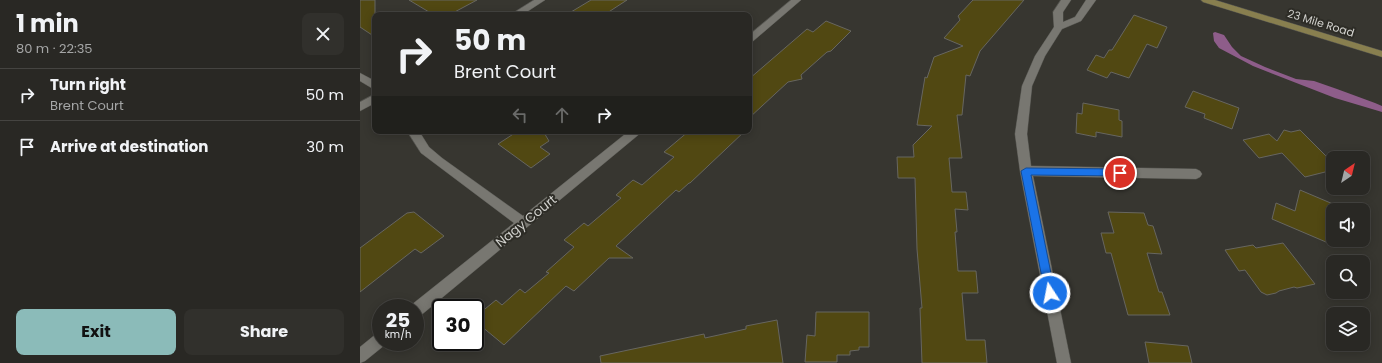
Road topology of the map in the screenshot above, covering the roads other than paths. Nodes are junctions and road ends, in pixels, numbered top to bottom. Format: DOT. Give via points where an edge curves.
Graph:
graph roads {
  1 [pos="540,0"];
  2 [pos="796,0"];
  3 [pos="1066,0"];
  4 [pos="1091,0"];
  5 [pos="1206,0"];
  6 [pos="520,12"];
  7 [pos="1059,27"];
  8 [pos="752,37"];
  9 [pos="1382,54"];
  10 [pos="360,76"];
  11 [pos="372,84"];
  12 [pos="372,100"];
  13 [pos="360,106"];
  14 [pos="414,134"];
  15 [pos="633,134"];
  16 [pos="1026,171"];
  17 [pos="1196,174"];
  18 [pos="524,223"];
  19 [pos="424,304"];
  20 [pos="372,346"];
  21 [pos="360,356"];
  22 [pos="1064,363"];
  1 -- 6 [label="street"];
  2 -- 8 [label="street"];
  3 -- 7 [label="street" via="1058,12"];
  4 -- 7 [label="street" via="1078,19"];
  5 -- 9 [label="main road, 23 Mile Road"];
  7 -- 16 [label="street" via="1040,56 1023,101 1021,134"];
  10 -- 11 [label="street"];
  12 -- 13 [label="street"];
  14 -- 18 [label="street" via="425,150"];
  15 -- 18 [label="street, Nagy Court"];
  16 -- 17 [label="street"];
  16 -- 22 [label="street"];
  18 -- 19 [label="street, Nagy Court"];
  20 -- 21 [label="street"];
}
